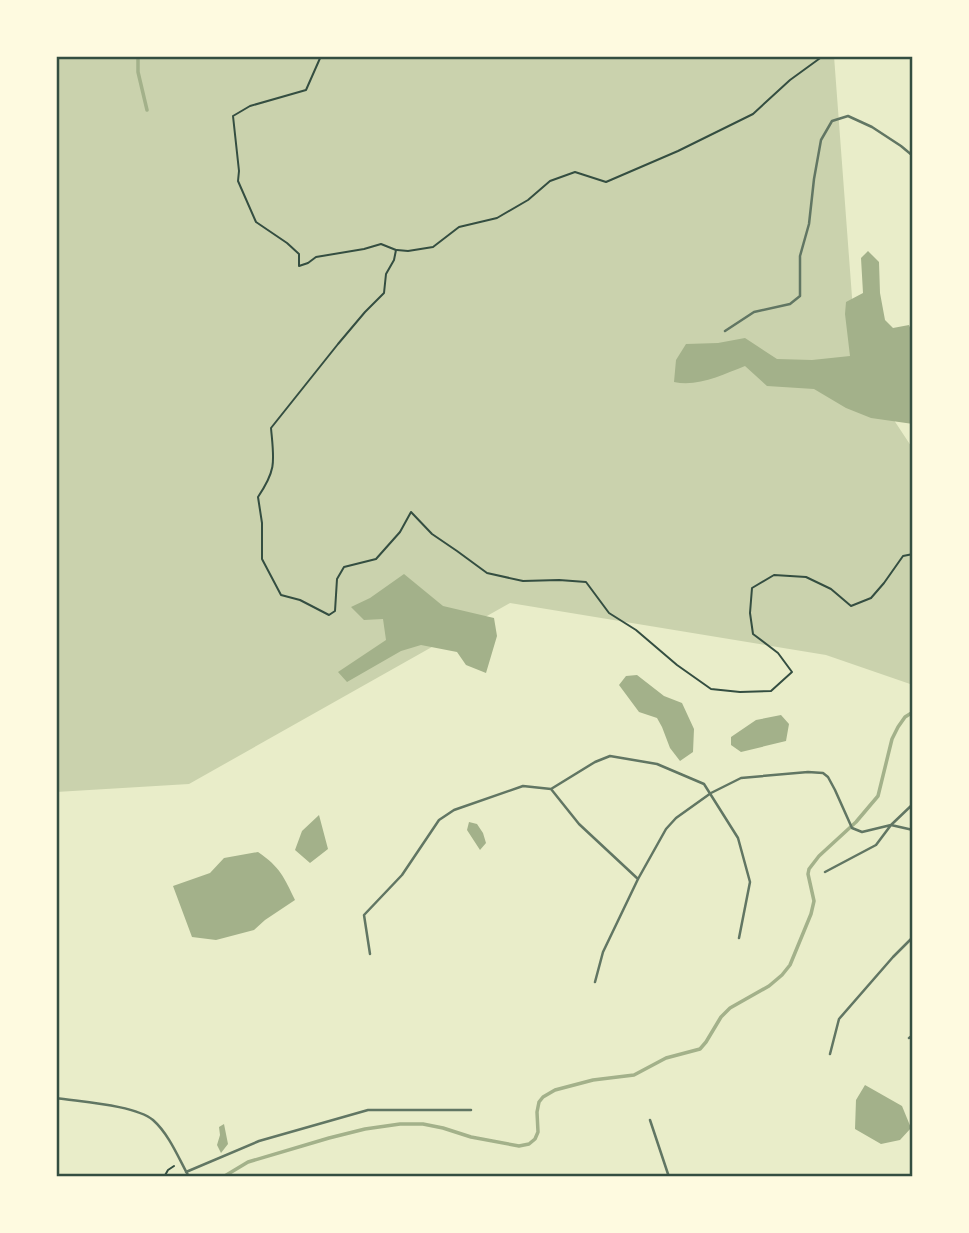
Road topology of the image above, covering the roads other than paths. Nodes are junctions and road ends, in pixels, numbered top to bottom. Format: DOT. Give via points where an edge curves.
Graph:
graph roads {
  1 [pos="913,156"];
  2 [pos="725,331"];
  3 [pos="551,789"];
  4 [pos="711,793"];
  5 [pos="913,804"];
  6 [pos="891,825"];
  7 [pos="913,830"];
  8 [pos="825,872"];
  9 [pos="638,879"];
  10 [pos="913,937"];
  11 [pos="738,938"];
  12 [pos="370,954"];
  13 [pos="595,982"];
  14 [pos="830,1054"];
  15 [pos="56,1098"];
  16 [pos="471,1110"];
  17 [pos="650,1120"];
  18 [pos="186,1172"];
  19 [pos="189,1177"];
  20 [pos="669,1177"];
  1 -- 2 [label="lane" via="848,116 832,121 821,140 816,166 800,256 800,296 790,304 754,312"];
  3 -- 4 [label="lane" via="610,756 657,764 704,784"];
  3 -- 9 [label="lane" via="579,824"];
  3 -- 12 [label="lane" via="523,786 454,810 439,820 402,875 363,915"];
  4 -- 6 [label="lane" via="741,778 823,773 852,828 862,832"];
  4 -- 9 [label="lane" via="666,829"];
  4 -- 11 [label="lane" via="738,838 750,882"];
  5 -- 6 [label="lane"];
  6 -- 7 [label="lane"];
  6 -- 8 [label="lane" via="876,845"];
  9 -- 13 [label="lane" via="603,952"];
  10 -- 14 [label="lane" via="839,1019"];
  15 -- 18 [label="lane" via="142,1113 160,1129"];
  16 -- 18 [label="lane" via="368,1110 259,1141"];
  17 -- 20 [label="lane"];
  18 -- 19 [label="lane"];
}
